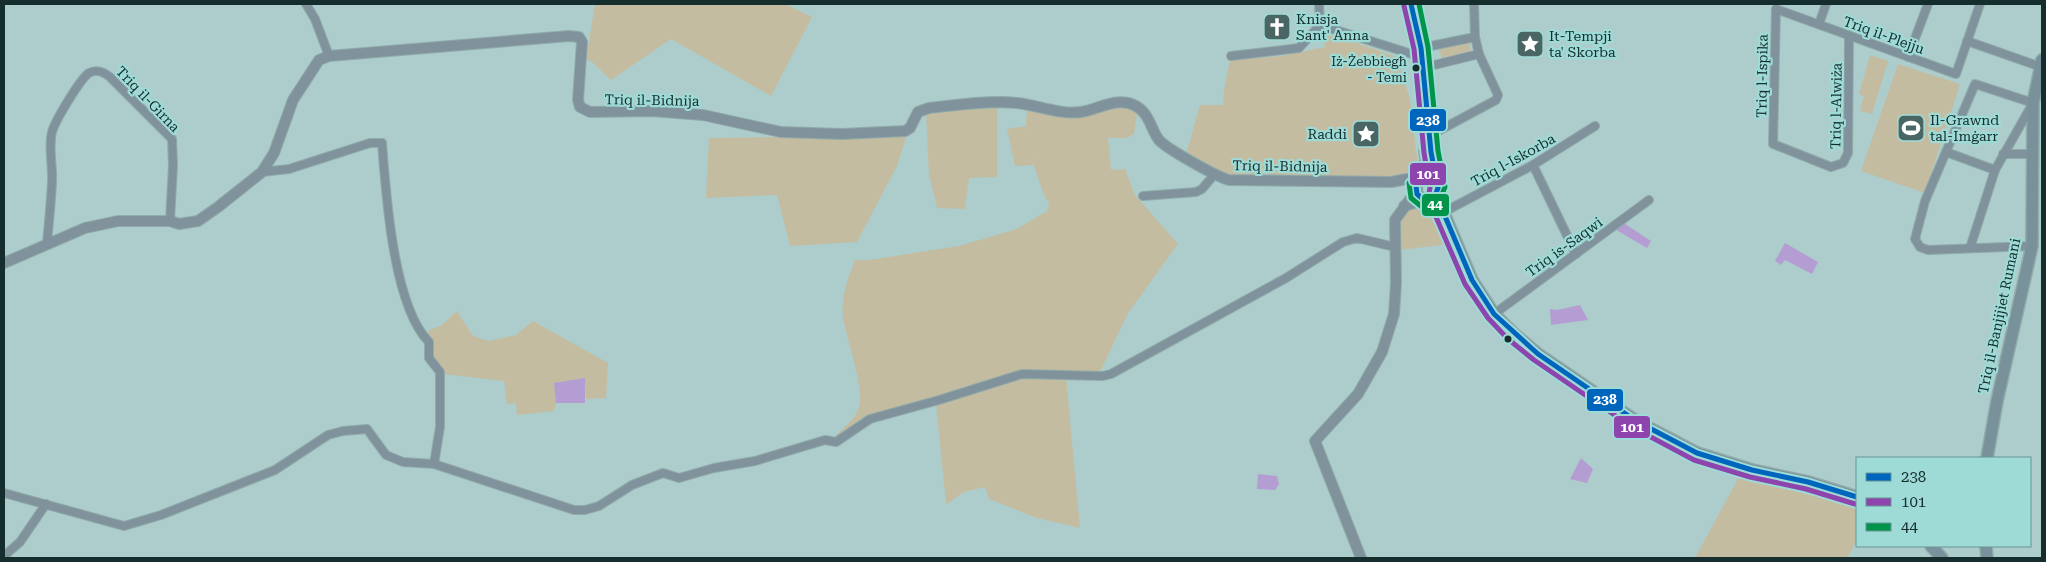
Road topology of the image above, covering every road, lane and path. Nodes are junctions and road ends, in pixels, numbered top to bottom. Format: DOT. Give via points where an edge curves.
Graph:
graph roads {
  1 [pos="306,4"];
  2 [pos="1319,4"];
  3 [pos="1406,4"];
  4 [pos="1411,4"];
  5 [pos="1474,4"];
  6 [pos="1826,4"];
  7 [pos="1928,4"];
  8 [pos="1980,4"];
  9 [pos="1776,9"];
  10 [pos="1818,24"];
  11 [pos="1320,25"];
  12 [pos="1850,36"];
  13 [pos="1475,37"];
  14 [pos="1966,41"];
  15 [pos="1419,53"];
  16 [pos="1479,54"];
  17 [pos="329,56"];
  18 [pos="1231,56"];
  19 [pos="1908,57"];
  20 [pos="2041,63"];
  21 [pos="1422,68"];
  22 [pos="2033,103"];
  23 [pos="1595,126"];
  24 [pos="1429,136"];
  25 [pos="1946,152"];
  26 [pos="2003,154"];
  27 [pos="2031,154"];
  28 [pos="1533,165"];
  29 [pos="1831,167"];
  30 [pos="1995,170"];
  31 [pos="262,172"];
  32 [pos="1214,174"];
  33 [pos="1435,182"];
  34 [pos="1419,184"];
  35 [pos="1143,196"];
  36 [pos="1429,199"];
  37 [pos="1649,200"];
  38 [pos="1403,206"];
  39 [pos="1442,213"];
  40 [pos="170,220"];
  41 [pos="47,243"];
  42 [pos="2032,246"];
  43 [pos="1395,247"];
  44 [pos="1970,248"];
  45 [pos="1576,254"];
  46 [pos="4,263"];
  47 [pos="1494,314"];
  48 [pos="1987,457"];
  49 [pos="434,464"];
  50 [pos="4,493"];
  51 [pos="1856,496"];
  52 [pos="46,504"];
  53 [pos="1932,547"];
  54 [pos="4,556"];
  55 [pos="1361,558"];
  56 [pos="1942,558"];
  1 -- 17 [label="street"];
  2 -- 11 [label="street"];
  3 -- 15 [label="main road"];
  4 -- 15 [label="main road"];
  5 -- 13 [label="street"];
  6 -- 10 [label="street"];
  7 -- 19 [label="street"];
  8 -- 14 [label="street"];
  9 -- 10 [label="street, Triq il-Plejju"];
  9 -- 29 [label="street, Triq l-Ispika" via="1773,144"];
  10 -- 12 [label="street, Triq il-Plejju"];
  11 -- 15 [label="street"];
  11 -- 18 [label="street" via="1299,48"];
  12 -- 19 [label="street, Triq il-Plejju"];
  12 -- 29 [label="street, Triq l-Alwiża" via="1848,153 1843,163"];
  13 -- 15 [label="street"];
  13 -- 16 [label="street"];
  14 -- 19 [label="street, Triq il-Plejju" via="1956,74"];
  14 -- 20 [label="street"];
  15 -- 21 [label="main road"];
  15 -- 34 [label="main road" via="1426,159"];
  16 -- 21 [label="street"];
  16 -- 24 [label="street" via="1498,95 1496,100"];
  17 -- 31 [label="street" via="319,60 292,100 274,153"];
  17 -- 32 [label="street, Triq il-Bidnija" via="575,36 582,42 578,100 585,110 703,115 794,133 902,132 910,128 918,112 929,108 1015,102 1075,112 1123,103 1143,111 1164,145"];
  20 -- 22 [label="main road, Triq il-Banjijiet Rumani"];
  21 -- 24 [label="main road"];
  22 -- 25 [label="street" via="1975,84"];
  22 -- 26 [label="street"];
  22 -- 27 [label="main road, Triq il-Banjijiet Rumani"];
  23 -- 28 [label="street, Triq l-Iskorba"];
  24 -- 33 [label="main road"];
  25 -- 30 [label="street"];
  25 -- 44 [label="street" via="1915,235 1917,243 1924,249"];
  26 -- 27 [label="street"];
  26 -- 30 [label="street"];
  27 -- 42 [label="main road, Triq il-Banjijiet Rumani"];
  28 -- 39 [label="street, Triq l-Iskorba"];
  28 -- 45 [label="street"];
  30 -- 44 [label="street"];
  31 -- 40 [label="street" via="205,217 179,224"];
  31 -- 49 [label="street" via="289,168 370,143 382,143 387,210 401,283 410,311 429,342 429,358 440,372 440,427"];
  32 -- 34 [label="street, Triq il-Bidnija" via="1236,180"];
  32 -- 35 [label="street" via="1196,192"];
  33 -- 34 [label="main road" via="1430,178"];
  33 -- 36 [label="main road" via="1438,188"];
  34 -- 36 [label="main road" via="1418,197"];
  34 -- 38 [label="street"];
  36 -- 38 [label="street"];
  36 -- 39 [label="main road"];
  37 -- 45 [label="street, Triq is-Saqwi"];
  38 -- 43 [label="street" via="1395,220"];
  39 -- 47 [label="main road" via="1472,280"];
  40 -- 41 [label="street" via="118,221 85,228"];
  40 -- 41 [label="street, Triq il-Girna" via="172,138 110,77 96,71 87,74 81,82 52,131"];
  41 -- 46 [label="street"];
  42 -- 44 [label="street"];
  42 -- 48 [label="main road, Triq il-Banjijiet Rumani" via="1996,401"];
  43 -- 49 [label="street" via="1357,238 1343,242 1286,278 1111,374 1022,374 870,419 836,442 825,440 755,461 679,478 663,473 632,484 594,508 574,510"];
  43 -- 55 [label="street" via="1394,314 1382,352 1358,394 1315,441"];
  45 -- 47 [label="street, Triq is-Saqwi"];
  47 -- 51 [label="main road" via="1538,354 1619,410 1697,453"];
  49 -- 52 [label="street" via="403,462 386,455 368,429 343,431 328,435 275,470 128,526"];
  50 -- 52 [label="street"];
  52 -- 54 [label="street" via="20,542"];
  53 -- 56 [label="main road"];
}
